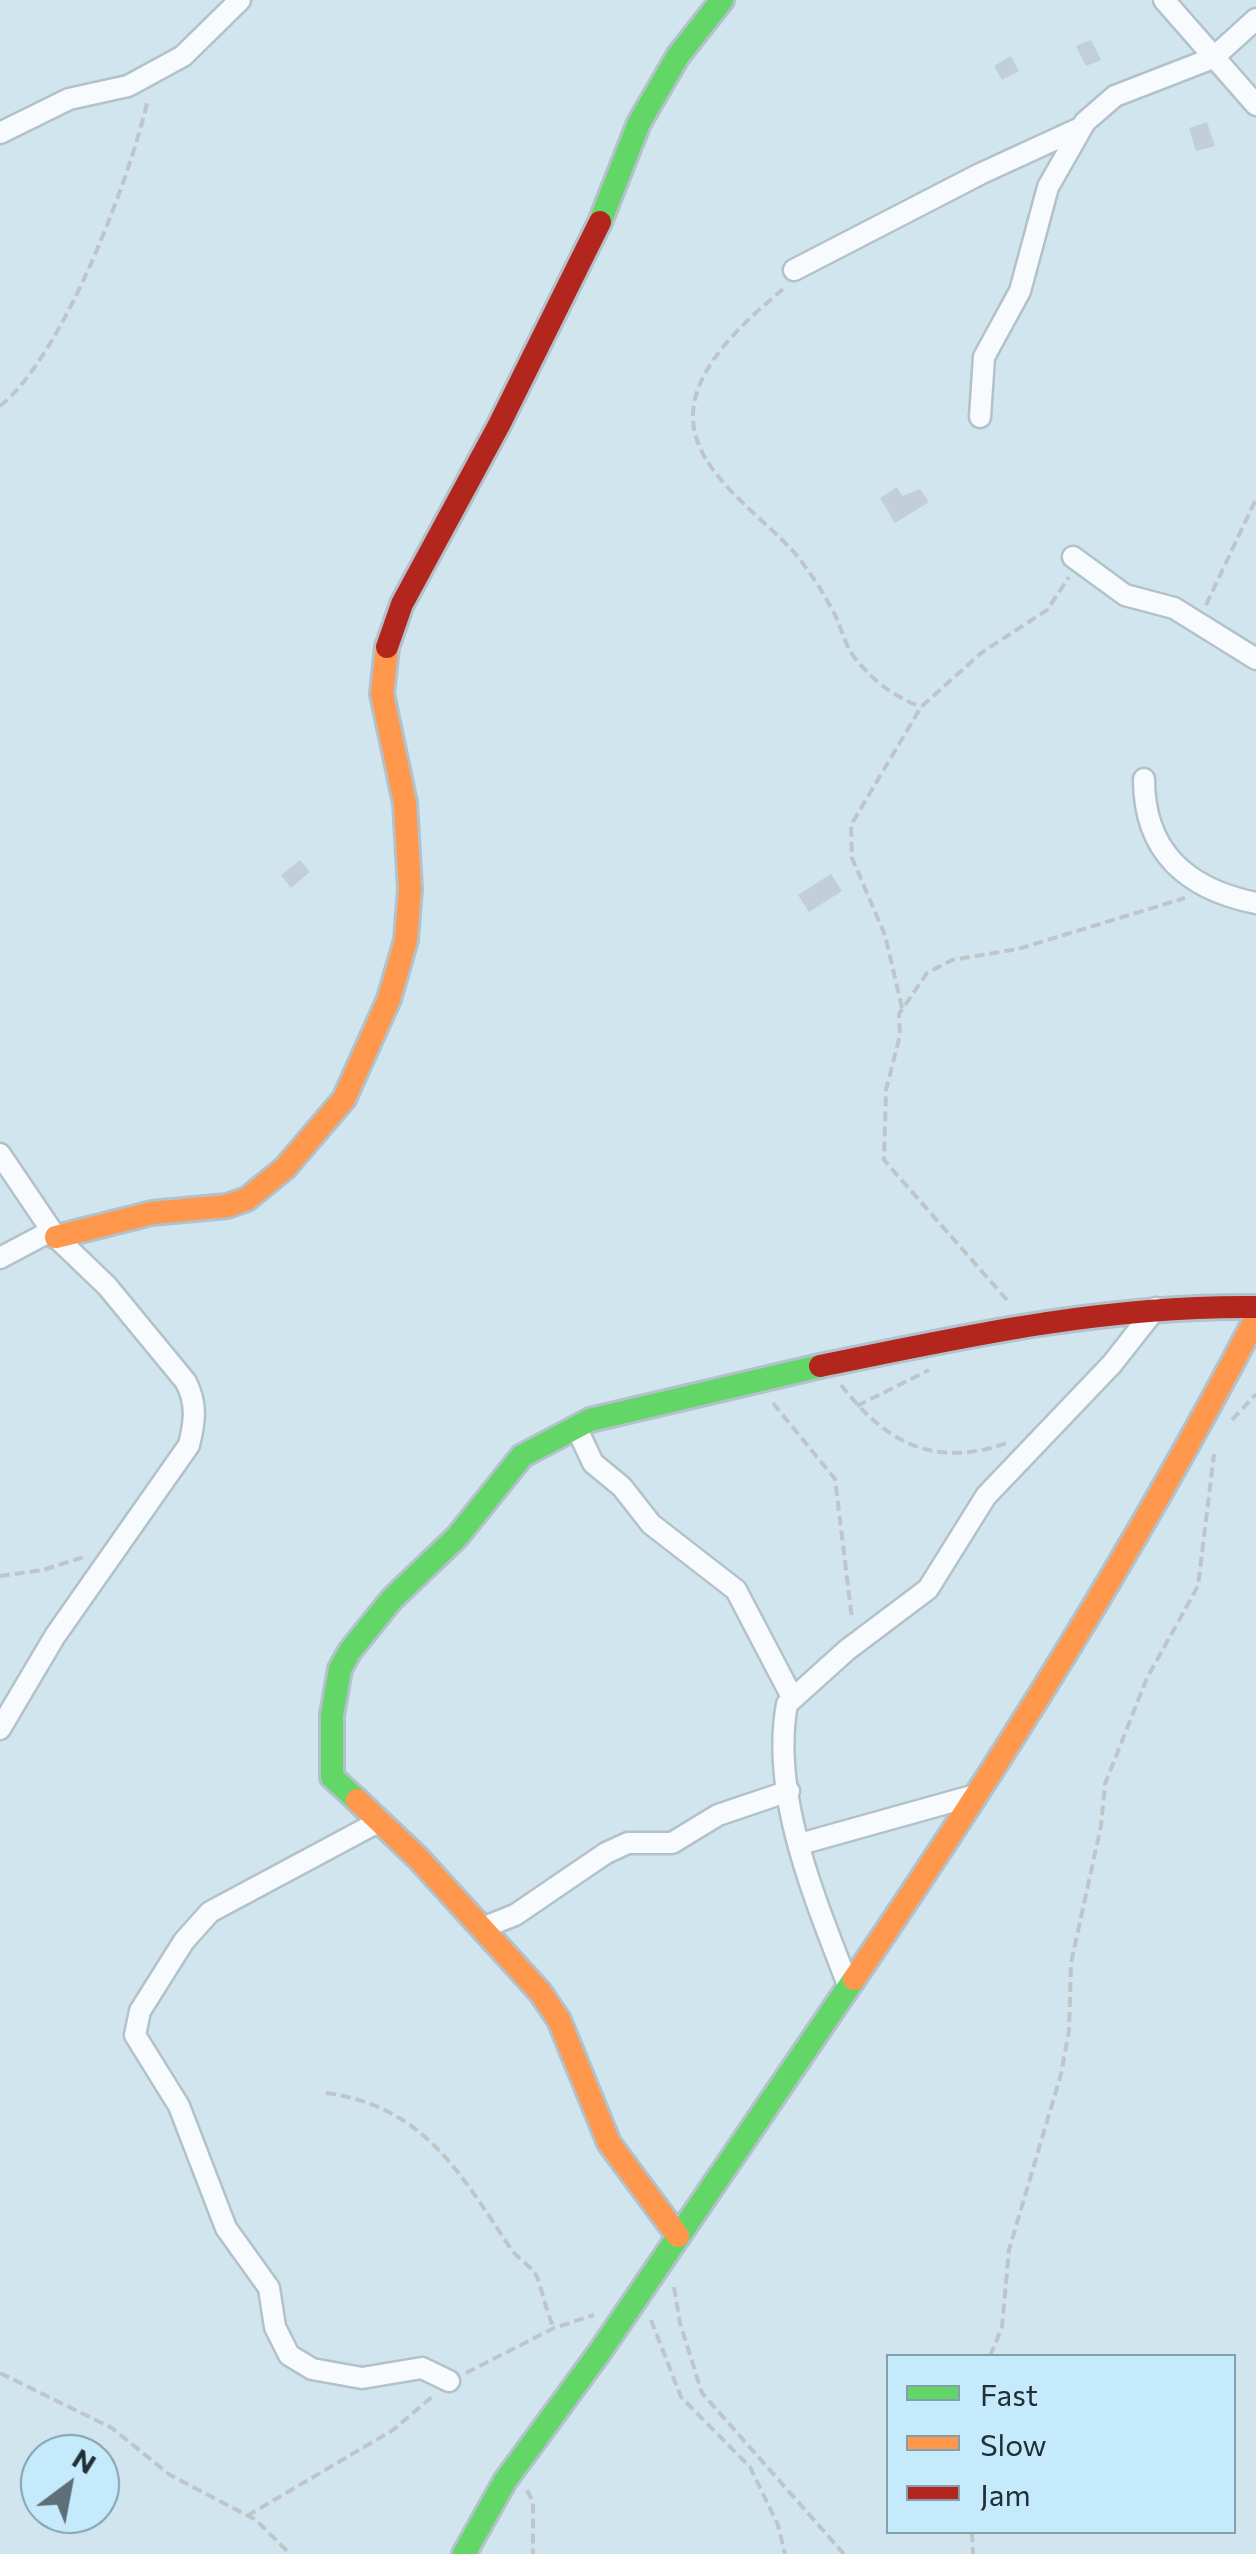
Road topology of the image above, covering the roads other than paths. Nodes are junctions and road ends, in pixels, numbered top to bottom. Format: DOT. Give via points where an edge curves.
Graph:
graph roads {
  1 [pos="240,0"];
  2 [pos="722,0"];
  3 [pos="1164,0"];
  4 [pos="1256,19"];
  5 [pos="1213,58"];
  6 [pos="1256,104"];
  7 [pos="1080,128"];
  8 [pos="0,133"];
  9 [pos="794,270"];
  10 [pos="980,417"];
  11 [pos="1080,563"];
  12 [pos="1256,659"];
  13 [pos="1144,779"];
  14 [pos="1256,903"];
  15 [pos="0,1154"];
  16 [pos="54,1234"];
  17 [pos="0,1258"];
  18 [pos="1256,1307"];
  19 [pos="1156,1308"];
  20 [pos="1256,1318"];
  21 [pos="576,1427"];
  22 [pos="792,1697"];
  23 [pos="0,1728"];
  24 [pos="788,1791"];
  25 [pos="972,1796"];
  26 [pos="380,1821"];
  27 [pos="800,1844"];
  28 [pos="482,1928"];
  29 [pos="848,1986"];
  30 [pos="672,2244"];
  31 [pos="449,2381"];
  32 [pos="464,2554"];
  1 -- 8 [label="street" via="183,56 128,86 69,99"];
  2 -- 16 [label="street" via="678,56 639,123 606,208 397,618 382,694 405,803 406,940 390,998 344,1099 285,1168 247,1199"];
  3 -- 5 [label="street"];
  4 -- 5 [label="street"];
  5 -- 6 [label="street"];
  5 -- 7 [label="street" via="1114,96"];
  7 -- 9 [label="street"];
  7 -- 10 [label="street" via="1048,187 1020,291 984,357"];
  11 -- 12 [label="street" via="1125,594 1167,606"];
  13 -- 14 [label="street" via="1145,818 1172,862 1214,889"];
  15 -- 16 [label="street"];
  16 -- 17 [label="street"];
  16 -- 23 [label="street" via="153,1338 194,1399 189,1445"];
  18 -- 19 [label="street"];
  19 -- 21 [label="street" via="1026,1324 826,1364"];
  19 -- 22 [label="street" via="1086,1394 986,1496 928,1590"];
  20 -- 25 [label="street" via="1172,1479"];
  21 -- 22 [label="street" via="593,1463 651,1524 736,1590"];
  21 -- 26 [label="street" via="522,1456 457,1536 392,1599 340,1670 330,1767 342,1789"];
  22 -- 24 [label="street" via="783,1728"];
  24 -- 27 [label="street"];
  24 -- 28 [label="street" via="718,1815 672,1843 628,1843 515,1915"];
  25 -- 27 [label="street"];
  25 -- 29 [label="street"];
  26 -- 28 [label="street"];
  26 -- 31 [label="street" via="210,1912 140,2011 135,2035 179,2106 226,2228 269,2288 275,2327 289,2355 312,2369 362,2378 422,2368"];
  27 -- 29 [label="street"];
  28 -- 30 [label="street" via="559,2020 609,2143"];
  29 -- 30 [label="street"];
  30 -- 32 [label="street" via="516,2467"];
}
